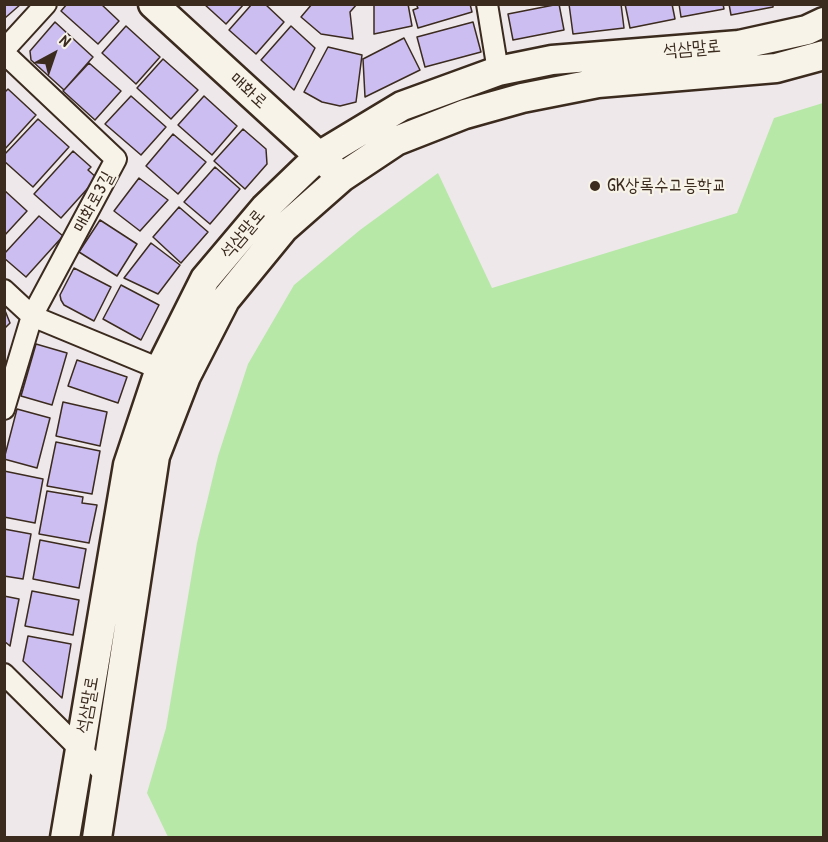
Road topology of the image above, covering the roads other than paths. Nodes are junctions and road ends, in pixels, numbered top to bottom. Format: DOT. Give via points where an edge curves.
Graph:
graph roads {
  1 [pos="46,4"];
  2 [pos="153,4"];
  3 [pos="487,4"];
  4 [pos="824,22"];
  5 [pos="4,52"];
  6 [pos="824,55"];
  7 [pos="498,71"];
  8 [pos="319,156"];
  9 [pos="342,177"];
  10 [pos="4,290"];
  11 [pos="32,316"];
  12 [pos="160,369"];
  13 [pos="4,410"];
  14 [pos="4,674"];
  15 [pos="80,750"];
  16 [pos="107,776"];
  17 [pos="64,837"];
  18 [pos="97,837"];
  1 -- 5 [label="street"];
  2 -- 8 [label="street, 매화로"];
  3 -- 7 [label="street"];
  4 -- 7 [label="street, 석삼말로" via="807,30 739,45 552,60"];
  5 -- 11 [label="street, 매화로3길" via="116,159"];
  6 -- 9 [label="street, 석삼말로" via="776,68 598,83 522,98 465,114 396,141"];
  7 -- 8 [label="street, 석삼말로" via="402,106"];
  8 -- 9 [label="street, 매화로"];
  8 -- 12 [label="street, 석삼말로" via="265,208 205,279"];
  9 -- 16 [label="street, 석삼말로" via="284,228 225,300 186,376 155,456"];
  10 -- 11 [label="street"];
  11 -- 12 [label="street"];
  11 -- 13 [label="street, 매화로3길"];
  12 -- 15 [label="street, 석삼말로" via="128,465"];
  14 -- 15 [label="street"];
  15 -- 16 [label="street"];
  15 -- 17 [label="street, 석삼말로"];
  16 -- 18 [label="street, 석삼말로"];
}
